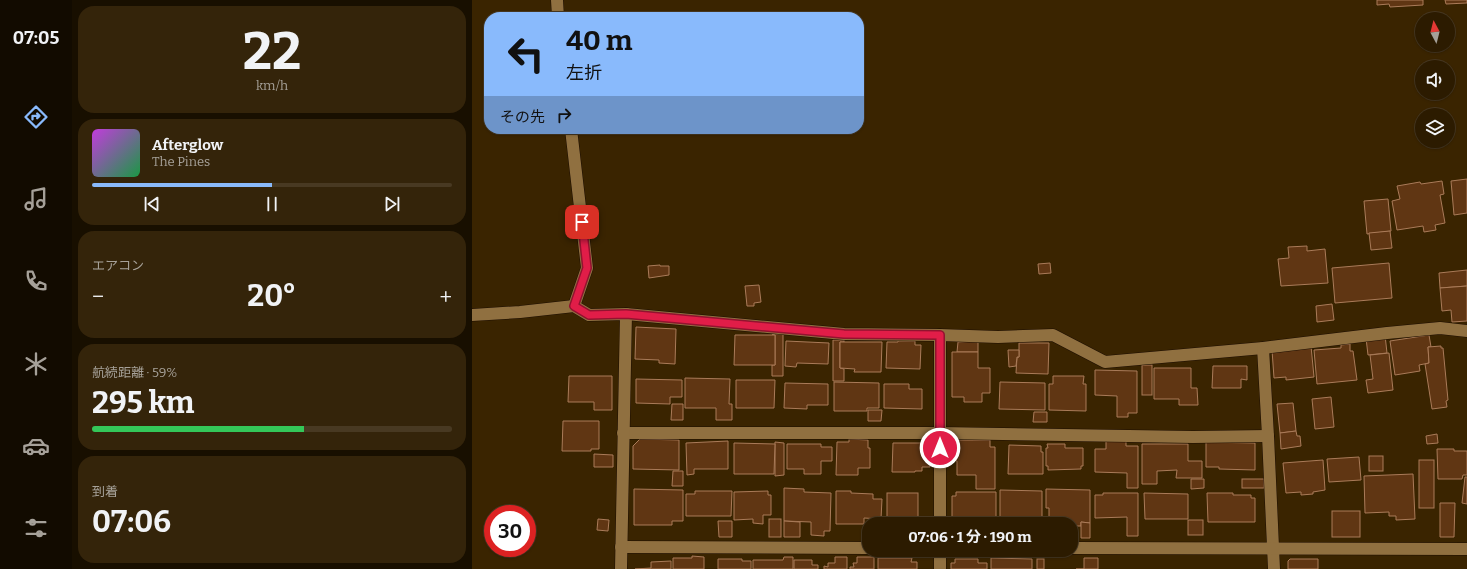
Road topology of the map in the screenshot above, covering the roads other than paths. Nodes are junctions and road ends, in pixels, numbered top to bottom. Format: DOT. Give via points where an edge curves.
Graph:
graph roads {
  1 [pos="556,0"];
  2 [pos="557,12"];
  3 [pos="572,134"];
  4 [pos="574,306"];
  5 [pos="626,314"];
  6 [pos="472,315"];
  7 [pos="1467,331"];
  8 [pos="940,335"];
  9 [pos="1262,348"];
  10 [pos="623,433"];
  11 [pos="940,433"];
  12 [pos="1268,436"];
  13 [pos="940,517"];
  14 [pos="621,547"];
  15 [pos="862,548"];
  16 [pos="1078,548"];
  17 [pos="1273,548"];
  18 [pos="1467,549"];
  19 [pos="940,557"];
  20 [pos="621,569"];
  21 [pos="940,569"];
  22 [pos="1274,569"];
  1 -- 2 [label="street"];
  3 -- 4 [label="street" via="587,268"];
  4 -- 5 [label="street" via="589,315"];
  4 -- 6 [label="street"];
  5 -- 8 [label="street" via="844,334"];
  5 -- 10 [label="street"];
  7 -- 9 [label="street" via="1440,328"];
  8 -- 9 [label="street" via="1053,336 1105,362"];
  8 -- 11 [label="street"];
  9 -- 12 [label="street"];
  10 -- 11 [label="street"];
  10 -- 14 [label="street"];
  11 -- 12 [label="street"];
  11 -- 13 [label="street"];
  12 -- 17 [label="street"];
  14 -- 15 [label="street"];
  14 -- 20 [label="street"];
  16 -- 17 [label="street"];
  17 -- 18 [label="street"];
  17 -- 22 [label="street"];
  19 -- 21 [label="street"];
}
